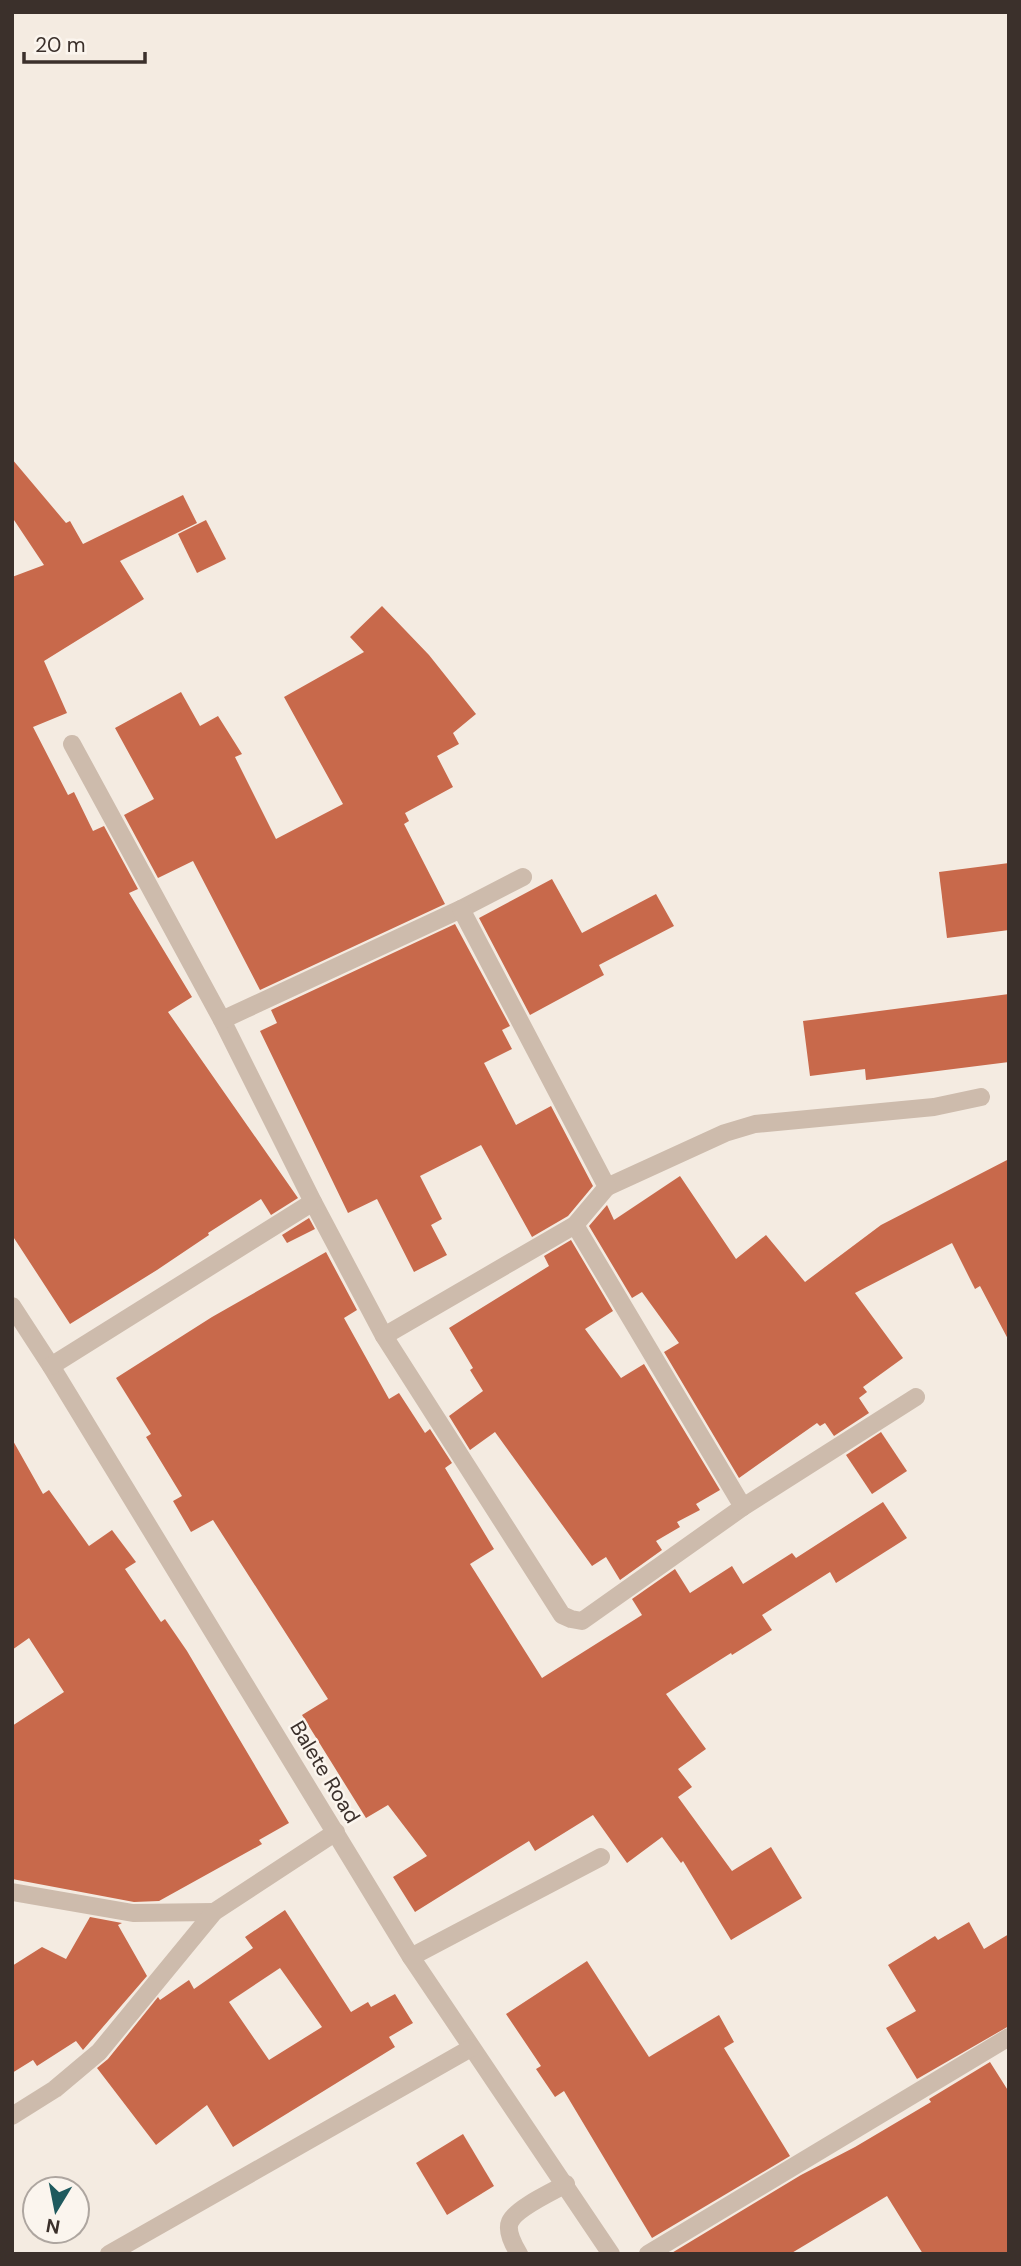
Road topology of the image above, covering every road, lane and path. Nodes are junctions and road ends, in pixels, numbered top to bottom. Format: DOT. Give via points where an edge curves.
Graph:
graph roads {
  1 [pos="72,744"];
  2 [pos="523,877"];
  3 [pos="461,909"];
  4 [pos="222,1020"];
  5 [pos="981,1097"];
  6 [pos="607,1187"];
  7 [pos="313,1202"];
  8 [pos="575,1225"];
  9 [pos="12,1307"];
  10 [pos="384,1336"];
  11 [pos="51,1366"];
  12 [pos="916,1397"];
  13 [pos="743,1507"];
  14 [pos="335,1832"];
  15 [pos="601,1857"];
  16 [pos="12,1892"];
  17 [pos="214,1912"];
  18 [pos="411,1957"];
  19 [pos="1009,2038"];
  20 [pos="471,2048"];
  21 [pos="12,2116"];
  22 [pos="566,2184"];
  23 [pos="109,2254"];
  24 [pos="519,2254"];
  25 [pos="611,2254"];
  26 [pos="648,2254"];
  1 -- 4 [label="street"];
  2 -- 3 [label="street"];
  3 -- 4 [label="street"];
  3 -- 6 [label="street"];
  4 -- 7 [label="street"];
  5 -- 6 [label="street" via="934,1107 755,1124"];
  6 -- 8 [label="street"];
  7 -- 10 [label="street"];
  7 -- 11 [label="street"];
  8 -- 10 [label="street"];
  8 -- 13 [label="street"];
  9 -- 11 [label="street, Balete Road"];
  10 -- 13 [label="street" via="562,1615 570,1619 582,1621"];
  11 -- 14 [label="street, Balete Road"];
  12 -- 13 [label="street"];
  14 -- 17 [label="street"];
  14 -- 18 [label="street, Balete Road"];
  15 -- 18 [label="street"];
  16 -- 17 [label="street" via="133,1913"];
  17 -- 21 [label="street" via="99,2052"];
  18 -- 20 [label="street, Balete Road"];
  19 -- 26 [label="street"];
  20 -- 22 [label="street, Balete Road"];
  20 -- 23 [label="street"];
  22 -- 24 [label="street" via="510,2222"];
  22 -- 25 [label="street, Balete Road"];
}
